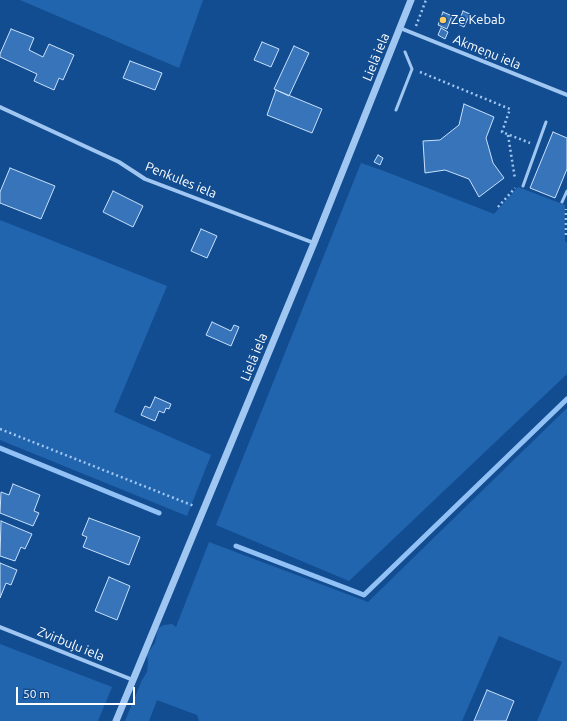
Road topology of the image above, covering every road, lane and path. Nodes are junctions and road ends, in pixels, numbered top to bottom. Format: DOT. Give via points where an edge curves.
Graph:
graph roads {
  1 [pos="411,0"];
  2 [pos="400,28"];
  3 [pos="406,52"];
  4 [pos="412,69"];
  5 [pos="567,95"];
  6 [pos="0,107"];
  7 [pos="396,110"];
  8 [pos="546,122"];
  9 [pos="508,135"];
  10 [pos="537,145"];
  11 [pos="515,180"];
  12 [pos="523,186"];
  13 [pos="516,187"];
  14 [pos="567,191"];
  15 [pos="562,202"];
  16 [pos="567,205"];
  17 [pos="498,207"];
  18 [pos="566,235"];
  19 [pos="314,243"];
  20 [pos="0,428"];
  21 [pos="204,510"];
  22 [pos="0,627"];
  23 [pos="134,680"];
  24 [pos="116,721"];
  1 -- 2 [label="street, Lielā iela"];
  2 -- 5 [label="street, Akmeņu iela"];
  2 -- 19 [label="street, Lielā iela"];
  3 -- 4 [label="lane"];
  4 -- 7 [label="lane"];
  4 -- 9 [label="path" via="510,109 502,132"];
  6 -- 19 [label="street, Penkules iela" via="120,162 145,179"];
  8 -- 10 [label="lane"];
  9 -- 10 [label="path"];
  9 -- 11 [label="path"];
  10 -- 12 [label="lane"];
  13 -- 17 [label="path"];
  14 -- 15 [label="lane"];
  16 -- 18 [label="path"];
  19 -- 21 [label="street, Lielā iela"];
  20 -- 21 [label="path"];
  21 -- 23 [label="street, Lielā iela"];
  22 -- 23 [label="street, Zvirbuļu iela"];
  23 -- 24 [label="street, Lielā iela"];
}
